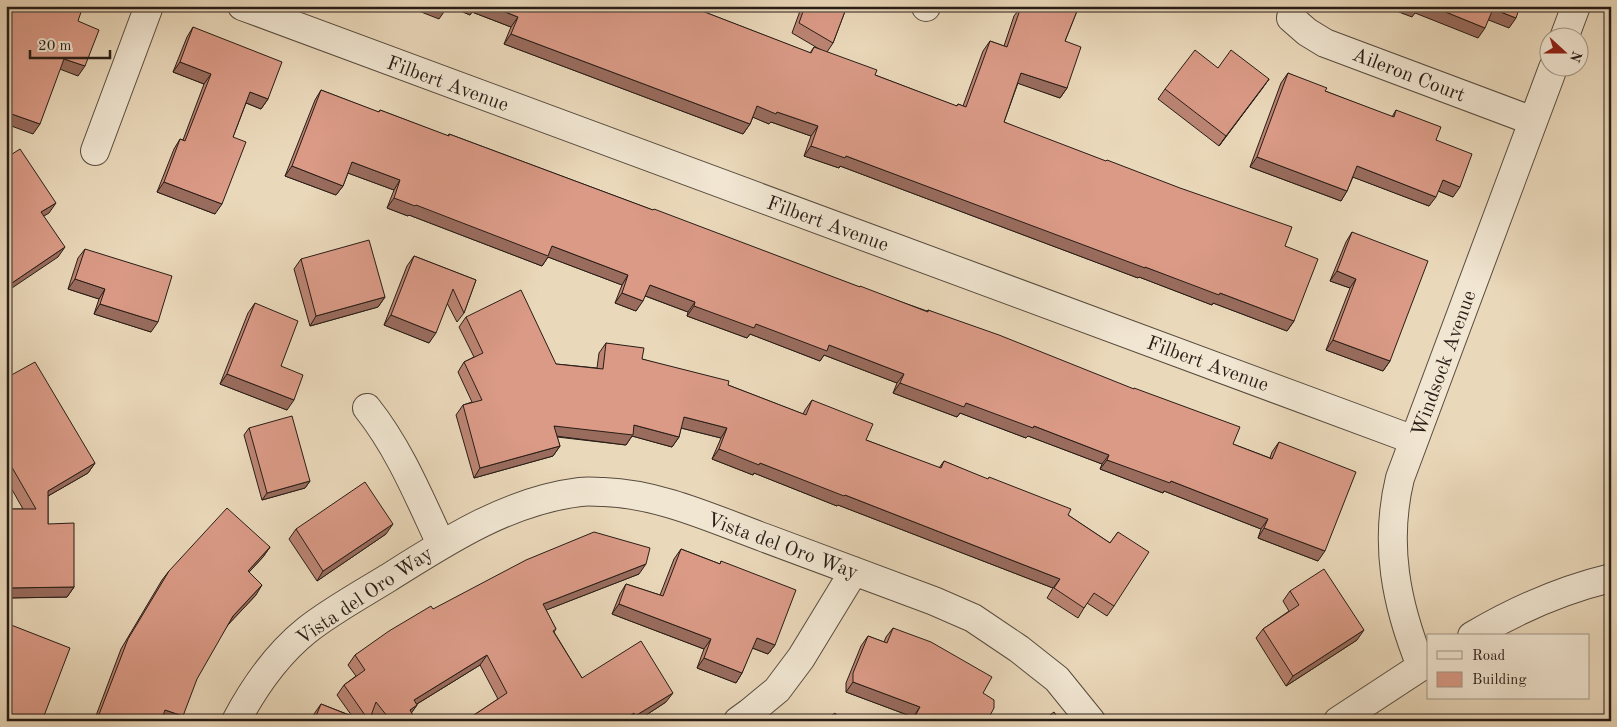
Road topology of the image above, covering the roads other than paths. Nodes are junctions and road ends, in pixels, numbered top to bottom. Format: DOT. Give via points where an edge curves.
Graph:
graph roads {
  1 [pos="149,6"];
  2 [pos="242,6"];
  3 [pos="1576,6"];
  4 [pos="1291,18"];
  5 [pos="1568,28"];
  6 [pos="1549,78"];
  7 [pos="1533,121"];
  8 [pos="95,151"];
  9 [pos="367,408"];
  10 [pos="1414,440"];
  11 [pos="441,544"];
  12 [pos="854,571"];
  13 [pos="1611,578"];
  14 [pos="1476,634"];
  15 [pos="1425,664"];
  16 [pos="236,721"];
  17 [pos="738,721"];
  18 [pos="1091,721"];
  19 [pos="1338,721"];
  1 -- 8 [label="street"];
  2 -- 10 [label="street, Filbert Avenue"];
  3 -- 5 [label="street"];
  4 -- 7 [label="street, Aileron Court" via="1325,43"];
  6 -- 7 [label="street, Windsock Avenue"];
  7 -- 10 [label="street, Windsock Avenue"];
  9 -- 11 [label="street, Vista del Oro Way" via="393,444"];
  10 -- 15 [label="street, Windsock Avenue" via="1394,501 1393,544 1397,588 1407,630"];
  11 -- 12 [label="street, Vista del Oro Way" via="479,523 547,498 582,491 620,493 676,505"];
  11 -- 16 [label="street, Vista del Oro Way" via="308,629 271,666"];
  12 -- 17 [label="street" via="801,658 777,690"];
  12 -- 18 [label="street, Vista del Oro Way" via="973,618 1020,649 1057,679"];
  13 -- 14 [label="street" via="1541,600"];
  15 -- 19 [label="street"];
}
